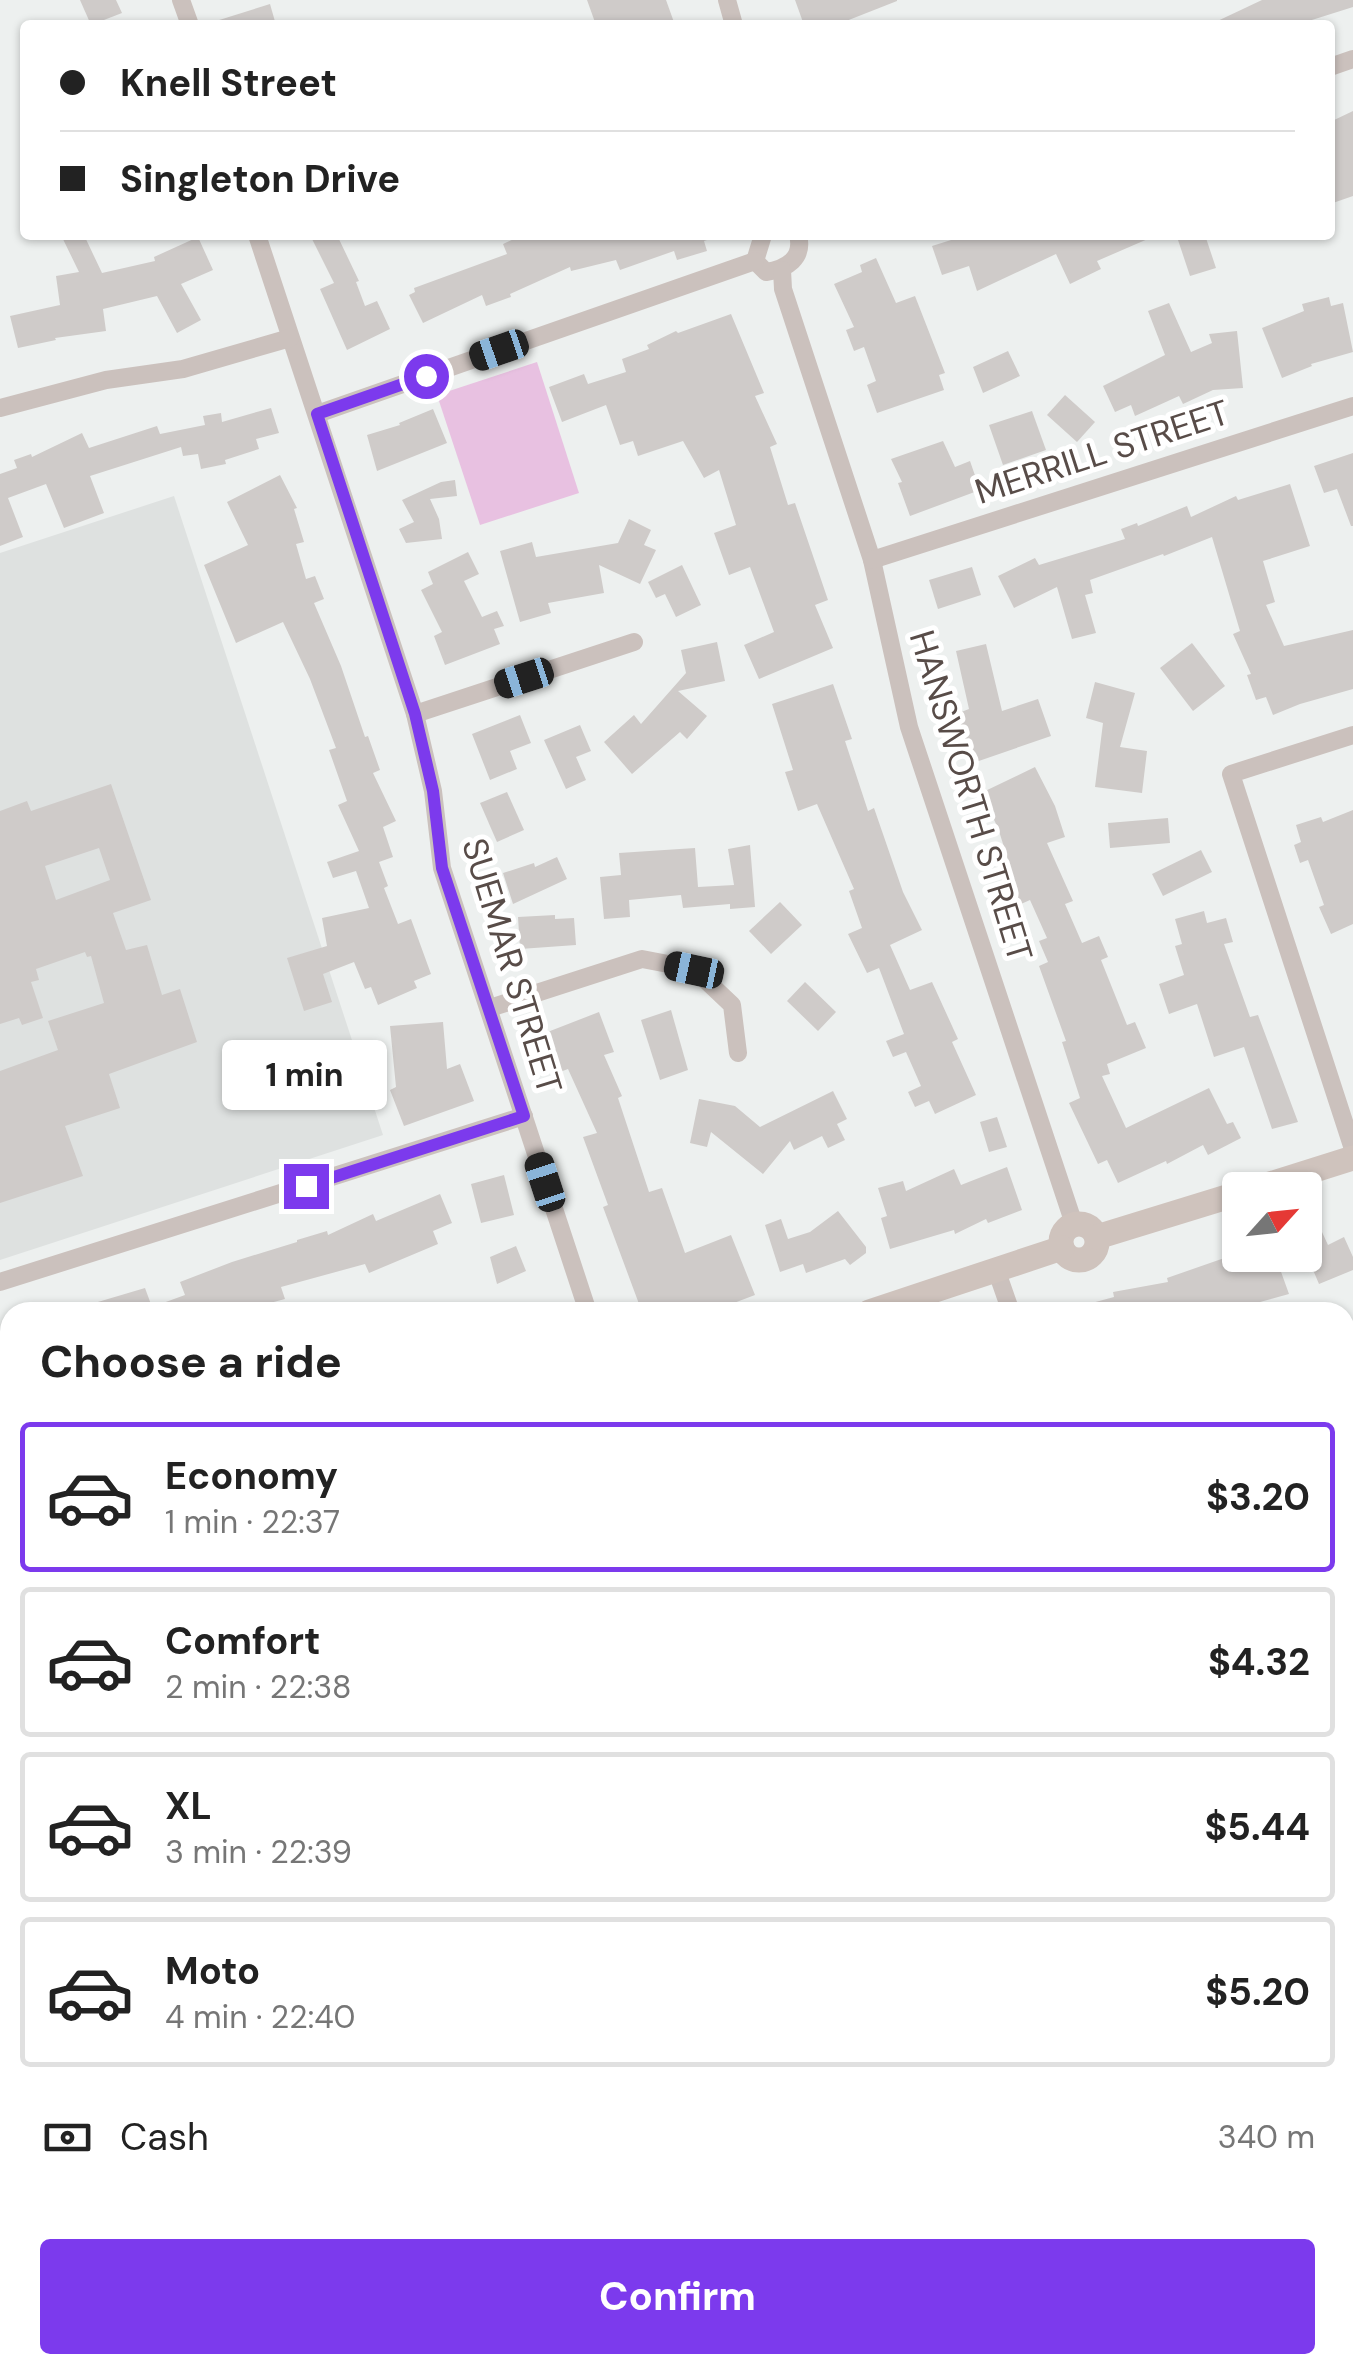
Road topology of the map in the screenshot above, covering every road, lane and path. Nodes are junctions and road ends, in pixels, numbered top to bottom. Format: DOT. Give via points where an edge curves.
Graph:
graph roads {
  1 [pos="259,240"];
  2 [pos="761,240"];
  3 [pos="804,240"];
  4 [pos="755,261"];
  5 [pos="782,270"];
  6 [pos="290,338"];
  7 [pos="2,401"];
  8 [pos="1353,406"];
  9 [pos="317,414"];
  10 [pos="872,560"];
  11 [pos="634,642"];
  12 [pos="415,714"];
  13 [pos="1353,735"];
  14 [pos="490,1008"];
  15 [pos="738,1053"];
  16 [pos="524,1116"];
  17 [pos="1353,1149"];
  18 [pos="1353,1158"];
  19 [pos="1308,1172"];
  20 [pos="1222,1199"];
  21 [pos="1074,1224"];
  22 [pos="1097,1238"];
  23 [pos="1062,1248"];
  24 [pos="997,1272"];
  25 [pos="0,1282"];
  26 [pos="585,1302"];
  27 [pos="901,1302"];
  28 [pos="1008,1302"];
  1 -- 6 [label="street, SUEMAR STREET"];
  2 -- 4 [label="street"];
  3 -- 5 [label="street"];
  4 -- 5 [label="street" via="766,272"];
  4 -- 9 [label="street"];
  5 -- 10 [label="street, HANSWORTH STREET"];
  6 -- 7 [label="street" via="183,369"];
  6 -- 9 [label="street, SUEMAR STREET"];
  8 -- 10 [label="street, MERRILL STREET"];
  9 -- 12 [label="street, SUEMAR STREET"];
  10 -- 21 [label="street, HANSWORTH STREET" via="908,727"];
  11 -- 12 [label="street"];
  12 -- 14 [label="street, SUEMAR STREET" via="442,868"];
  13 -- 17 [label="street" via="1231,774"];
  14 -- 15 [label="street" via="642,959 694,970 732,1005"];
  14 -- 16 [label="street, SUEMAR STREET"];
  16 -- 25 [label="street"];
  16 -- 26 [label="street, SUEMAR STREET"];
  18 -- 19 [label="street"];
  20 -- 22 [label="street"];
  21 -- 22 [label="street" via="1091,1227"];
  21 -- 23 [label="street" via="1062,1236"];
  22 -- 23 [label="street" via="1082,1260"];
  23 -- 24 [label="street"];
  24 -- 27 [label="street"];
  24 -- 28 [label="street"];
}
